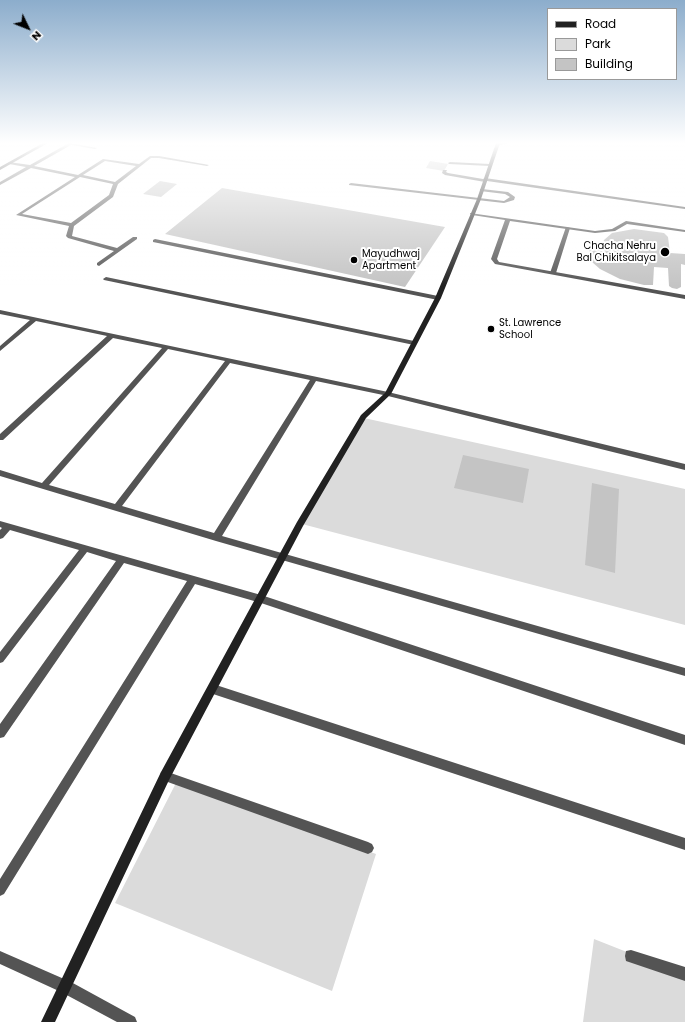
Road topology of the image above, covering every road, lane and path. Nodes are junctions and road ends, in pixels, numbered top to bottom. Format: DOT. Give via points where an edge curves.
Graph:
graph roads {
  1 [pos="482,190"];
  2 [pos="56,191"];
  3 [pos="113,191"];
  4 [pos="408,191"];
  5 [pos="488,191"];
  6 [pos="561,191"];
  7 [pos="478,199"];
  8 [pos="685,208"];
  9 [pos="472,214"];
  10 [pos="508,220"];
  11 [pos="72,225"];
  12 [pos="568,228"];
  13 [pos="685,231"];
  14 [pos="135,238"];
  15 [pos="155,241"];
  16 [pos="118,250"];
  17 [pos="99,264"];
  18 [pos="553,273"];
  19 [pos="106,279"];
  20 [pos="685,297"];
  21 [pos="438,298"];
  22 [pos="0,312"];
  23 [pos="34,320"];
  24 [pos="111,336"];
  25 [pos="414,344"];
  26 [pos="167,347"];
  27 [pos="0,349"];
  28 [pos="229,360"];
  29 [pos="314,378"];
  30 [pos="388,394"];
  31 [pos="0,438"];
  32 [pos="685,467"];
  33 [pos="0,473"];
  34 [pos="43,486"];
  35 [pos="116,508"];
  36 [pos="4,526"];
  37 [pos="0,536"];
  38 [pos="216,538"];
  39 [pos="84,550"];
  40 [pos="283,557"];
  41 [pos="122,560"];
  42 [pos="193,580"];
  43 [pos="261,600"];
  44 [pos="0,659"];
  45 [pos="685,672"];
  46 [pos="212,689"];
  47 [pos="0,733"];
  48 [pos="685,740"];
  49 [pos="165,776"];
  50 [pos="685,844"];
  51 [pos="368,848"];
  52 [pos="0,890"];
  53 [pos="631,956"];
  54 [pos="0,957"];
  55 [pos="685,974"];
  56 [pos="66,987"];
  57 [pos="48,1022"];
  58 [pos="130,1022"];
  1 -- 7 [label="street"];
  2 -- 11 [label="street" via="18,215"];
  3 -- 11 [label="street" via="111,196"];
  4 -- 7 [label="street"];
  5 -- 7 [label="street" via="506,193 513,197 504,202"];
  6 -- 8 [label="street"];
  7 -- 9 [label="street"];
  9 -- 10 [label="street"];
  9 -- 21 [label="street"];
  10 -- 12 [label="street"];
  10 -- 18 [label="street" via="495,261"];
  11 -- 16 [label="street" via="70,237"];
  12 -- 13 [label="street" via="595,232 613,230 626,222"];
  12 -- 18 [label="street"];
  14 -- 16 [label="street"];
  15 -- 21 [label="street"];
  16 -- 17 [label="street"];
  18 -- 20 [label="street"];
  19 -- 25 [label="street"];
  21 -- 25 [label="street"];
  22 -- 23 [label="street"];
  23 -- 24 [label="street"];
  23 -- 27 [label="street"];
  24 -- 26 [label="street"];
  24 -- 31 [label="street"];
  25 -- 30 [label="street"];
  26 -- 28 [label="street"];
  26 -- 34 [label="street"];
  28 -- 29 [label="street"];
  28 -- 35 [label="street"];
  29 -- 30 [label="street"];
  29 -- 38 [label="street"];
  30 -- 32 [label="street"];
  30 -- 40 [label="street" via="362,417"];
  33 -- 34 [label="street"];
  34 -- 35 [label="street"];
  35 -- 38 [label="street"];
  36 -- 37 [label="street"];
  36 -- 39 [label="street"];
  38 -- 40 [label="street"];
  39 -- 41 [label="street"];
  39 -- 44 [label="street"];
  40 -- 43 [label="street"];
  40 -- 45 [label="street"];
  41 -- 42 [label="street"];
  41 -- 47 [label="street"];
  42 -- 43 [label="street"];
  42 -- 52 [label="street"];
  43 -- 46 [label="street"];
  43 -- 48 [label="street"];
  46 -- 49 [label="street"];
  46 -- 50 [label="street"];
  49 -- 51 [label="street"];
  49 -- 56 [label="street"];
  53 -- 55 [label="street"];
  54 -- 56 [label="street"];
  56 -- 57 [label="street"];
  56 -- 58 [label="street"];
}
